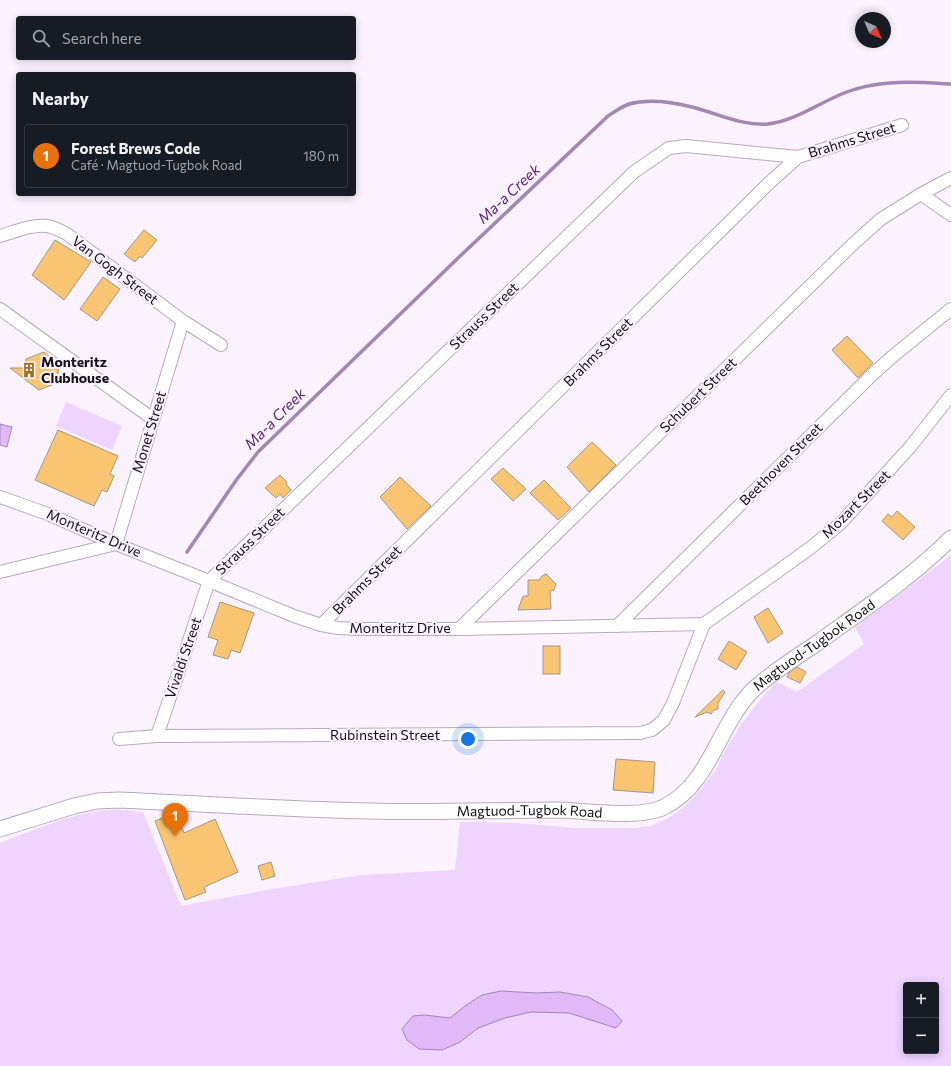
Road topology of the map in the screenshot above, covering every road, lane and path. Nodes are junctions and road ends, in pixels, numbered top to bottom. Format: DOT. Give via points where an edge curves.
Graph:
graph roads {
  1 [pos="902,125"];
  2 [pos="798,157"];
  3 [pos="951,178"];
  4 [pos="921,194"];
  5 [pos="951,215"];
  6 [pos="0,236"];
  7 [pos="0,309"];
  8 [pos="951,309"];
  9 [pos="183,321"];
  10 [pos="221,345"];
  11 [pos="951,395"];
  12 [pos="153,419"];
  13 [pos="0,496"];
  14 [pos="951,538"];
  15 [pos="116,544"];
  16 [pos="0,572"];
  17 [pos="210,581"];
  18 [pos="704,624"];
  19 [pos="321,625"];
  20 [pos="617,626"];
  21 [pos="459,629"];
  22 [pos="157,736"];
  23 [pos="119,739"];
  24 [pos="0,829"];
  1 -- 2 [label="street, Brahms Street"];
  2 -- 17 [label="street, Strauss Street" via="686,146 669,148 653,158 634,172"];
  2 -- 19 [label="street, Brahms Street"];
  3 -- 4 [label="street, Schubert Street"];
  4 -- 5 [label="street"];
  4 -- 21 [label="street, Schubert Street" via="881,219 852,245"];
  6 -- 9 [label="street, Van Gogh Street" via="36,226 56,228"];
  7 -- 12 [label="street"];
  8 -- 20 [label="street, Beethoven Street" via="873,374"];
  9 -- 10 [label="street, Van Gogh Street"];
  9 -- 12 [label="street, Monet Street"];
  11 -- 18 [label="street, Mozart Street" via="911,446 841,523"];
  12 -- 15 [label="street, Monet Street"];
  13 -- 15 [label="street, Monteritz Drive"];
  14 -- 24 [label="main road, Magtuod-Tugbok Road" via="913,572 754,689 729,723 704,770 682,794 663,808 650,812 372,811 119,800 74,806"];
  15 -- 16 [label="street"];
  15 -- 17 [label="street, Monteritz Drive"];
  17 -- 19 [label="street, Monteritz Drive"];
  17 -- 22 [label="street, Vivaldi Street"];
  18 -- 20 [label="street, Monteritz Drive"];
  18 -- 22 [label="street, Rubinstein Street" via="664,720 652,730 640,733"];
  19 -- 21 [label="street, Monteritz Drive" via="358,629"];
  20 -- 21 [label="street, Monteritz Drive"];
  22 -- 23 [label="street, Rubinstein Street"];
}
